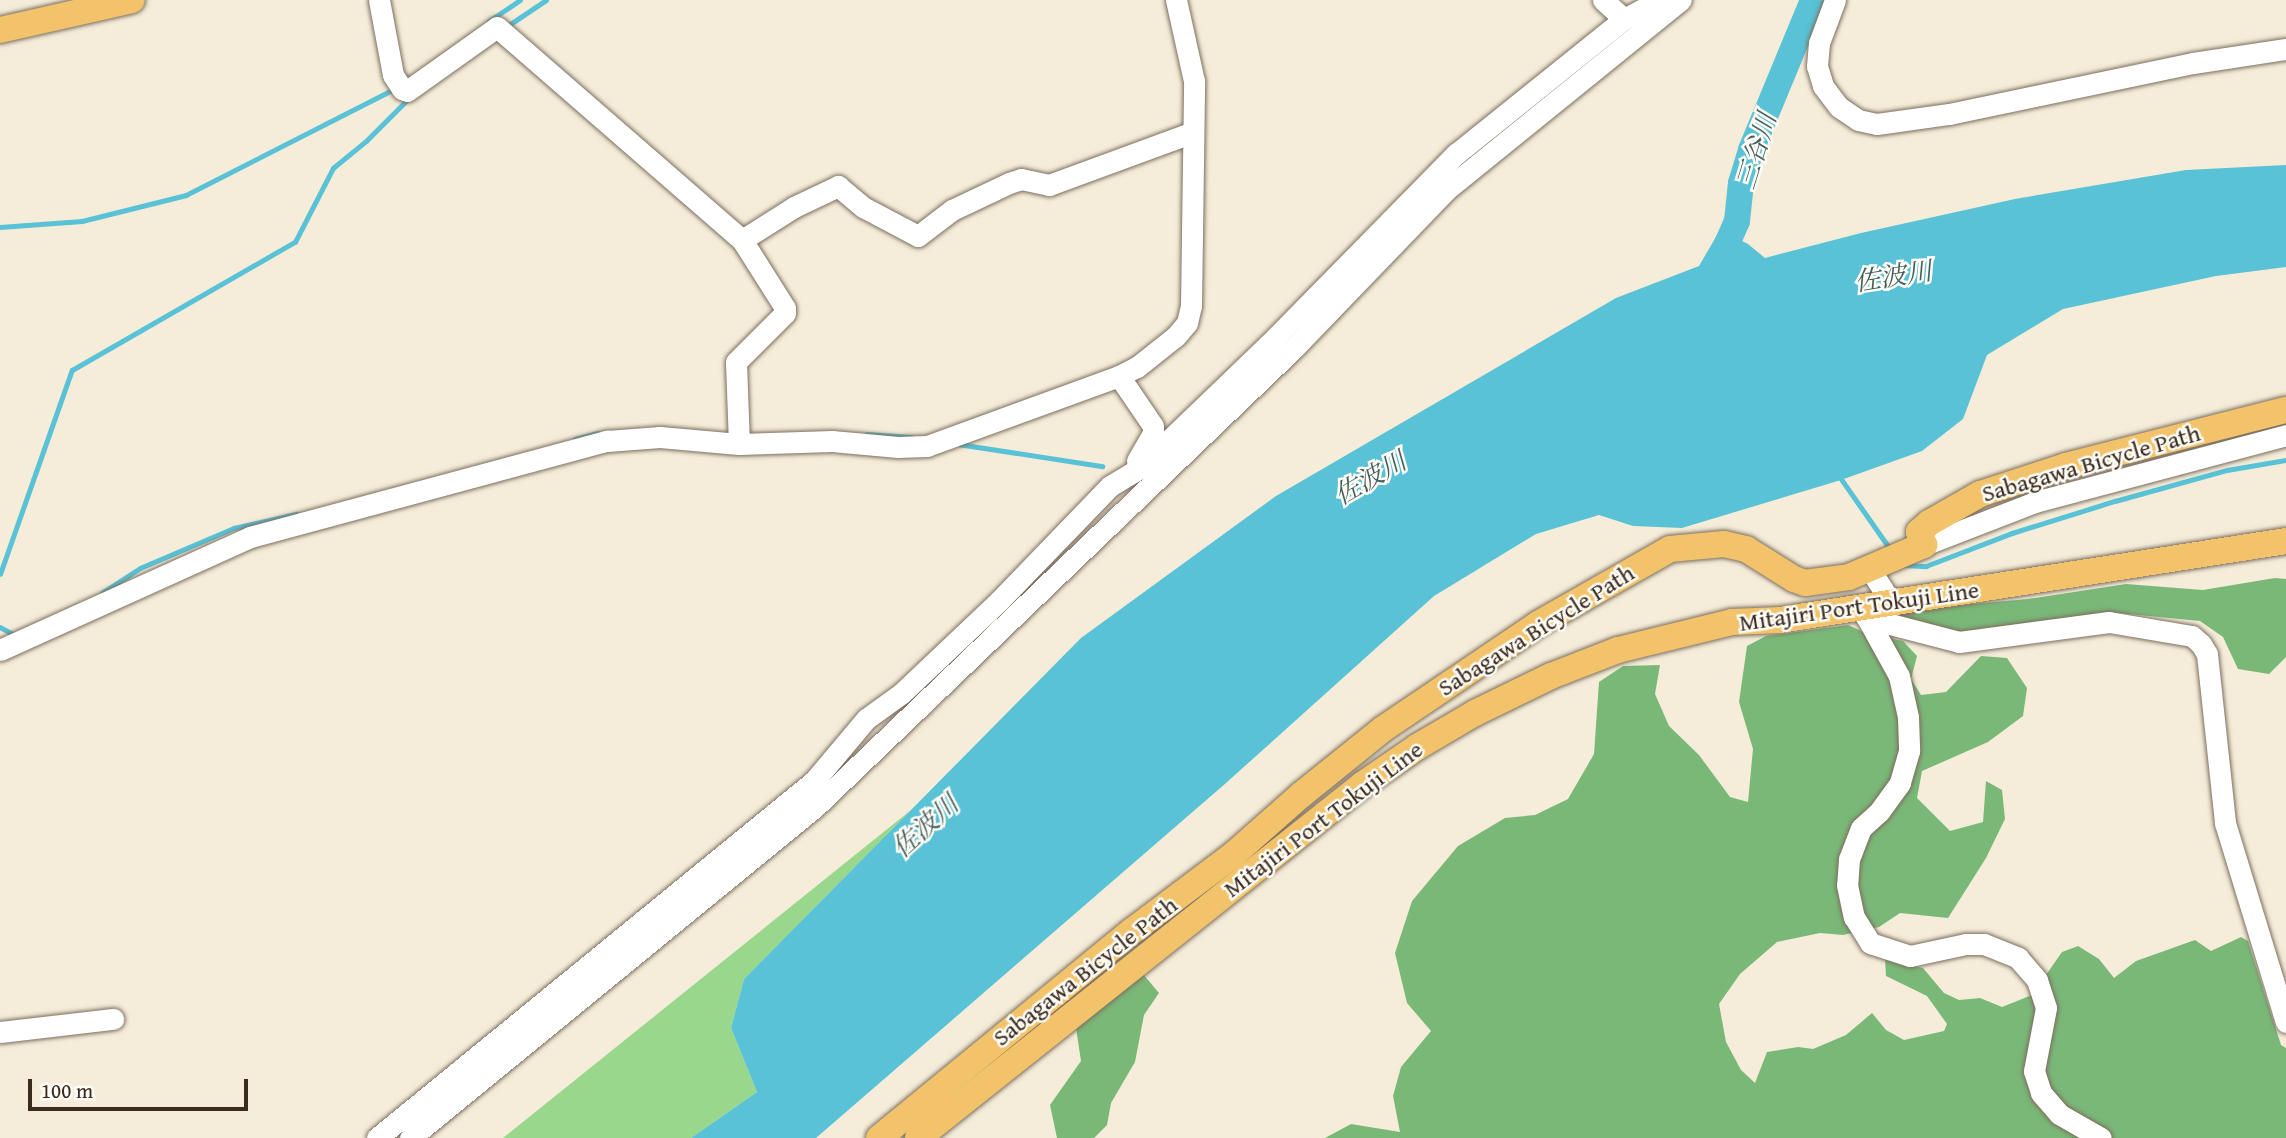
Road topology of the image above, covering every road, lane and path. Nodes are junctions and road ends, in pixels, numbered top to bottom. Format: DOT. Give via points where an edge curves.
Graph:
graph roads {
  1 [pos="132,0"];
  2 [pos="379,0"];
  3 [pos="1176,0"];
  4 [pos="1603,0"];
  5 [pos="1659,0"];
  6 [pos="1681,0"];
  7 [pos="1835,0"];
  8 [pos="1624,19"];
  9 [pos="0,30"];
  10 [pos="2286,49"];
  11 [pos="1193,132"];
  12 [pos="742,240"];
  13 [pos="1119,376"];
  14 [pos="2286,410"];
  15 [pos="2286,435"];
  16 [pos="740,438"];
  17 [pos="1129,474"];
  18 [pos="2286,541"];
  19 [pos="1086,544"];
  20 [pos="1919,547"];
  21 [pos="1876,565"];
  22 [pos="1891,602"];
  23 [pos="1863,612"];
  24 [pos="0,650"];
  25 [pos="903,722"];
  26 [pos="839,753"];
  27 [pos="1132,931"];
  28 [pos="1149,953"];
  29 [pos="113,1019"];
  30 [pos="2286,1022"];
  31 [pos="0,1032"];
  32 [pos="377,1138"];
  33 [pos="410,1138"];
  34 [pos="879,1138"];
  35 [pos="918,1138"];
  36 [pos="2101,1138"];
  1 -- 9 [label="main road"];
  2 -- 12 [label="street" via="393,75 402,89 407,91 497,27"];
  3 -- 11 [label="street" via="1194,81"];
  4 -- 8 [label="street"];
  5 -- 8 [label="street"];
  6 -- 19 [label="street" via="1446,190 1295,347"];
  7 -- 10 [label="street" via="1819,43 1817,66 1823,86 1839,107 1858,120 1878,124"];
  8 -- 17 [label="street" via="1456,154 1268,345"];
  11 -- 12 [label="street" via="1049,185 1021,179 1009,183 952,210 918,236 863,207 838,186"];
  11 -- 13 [label="street" via="1191,306 1186,323 1167,344"];
  12 -- 16 [label="street" via="785,313 736,362"];
  13 -- 16 [label="street" via="936,442 898,447"];
  13 -- 17 [label="street" via="1153,426"];
  14 -- 20 [label="main road, Sabagawa Bicycle Path" via="2091,459 1980,494 1928,523 1919,532"];
  15 -- 20 [label="street" via="2035,502"];
  16 -- 24 [label="street" via="607,441 250,537"];
  17 -- 19 [label="street" via="1083,538"];
  17 -- 26 [label="street" via="1110,486 902,693 866,719"];
  18 -- 22 [label="main road, Mitajiri Port Tokuji Line"];
  19 -- 25 [label="street"];
  20 -- 21 [label="main road, Sabagawa Bicycle Path"];
  21 -- 22 [label="street"];
  21 -- 27 [label="main road, Sabagawa Bicycle Path" via="1849,577 1805,583 1746,549 1724,544 1670,549 1527,630 1382,729 1233,855"];
  22 -- 23 [label="main road, Mitajiri Port Tokuji Line"];
  23 -- 28 [label="main road, Mitajiri Port Tokuji Line" via="1732,622 1631,646 1551,676 1417,747"];
  23 -- 30 [label="street" via="1959,642 2109,622 2192,636 2201,644 2207,654 2224,823"];
  23 -- 36 [label="street" via="1899,676 1908,717 1909,751 1900,783 1861,828 1849,859 1847,885 1854,917 1870,943 1910,956 1984,944 2018,958 2037,981 2046,1008 2035,1071 2041,1093 2059,1114"];
  25 -- 26 [label="street" via="893,722"];
  25 -- 33 [label="street" via="815,807"];
  26 -- 32 [label="street" via="814,781"];
  27 -- 28 [label="street"];
  27 -- 34 [label="main road, Sabagawa Bicycle Path"];
  28 -- 35 [label="main road, Mitajiri Port Tokuji Line"];
  29 -- 31 [label="street"];
}
